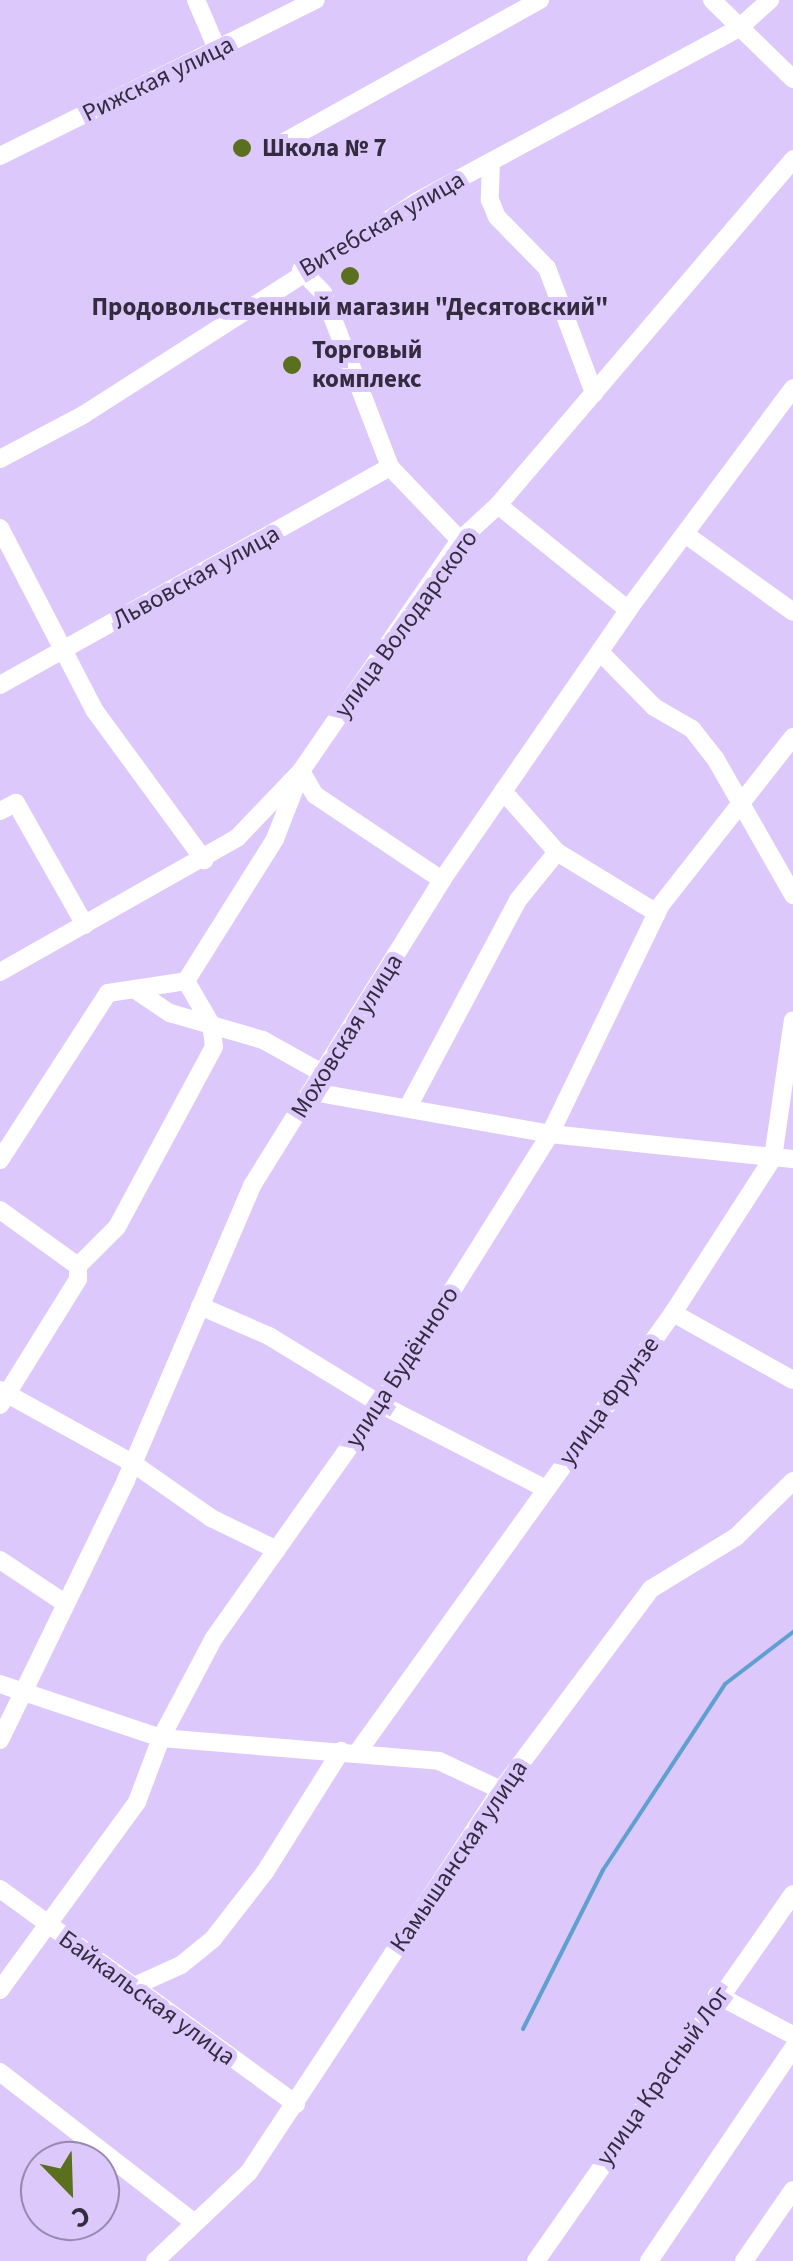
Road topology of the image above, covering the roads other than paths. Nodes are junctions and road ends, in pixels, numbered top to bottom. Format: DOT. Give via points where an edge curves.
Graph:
graph roads {
  1 [pos="196,0"];
  2 [pos="316,0"];
  3 [pos="540,0"];
  4 [pos="712,0"];
  5 [pos="770,0"];
  6 [pos="739,28"];
  7 [pos="218,51"];
  8 [pos="793,79"];
  9 [pos="282,143"];
  10 [pos="0,156"];
  11 [pos="793,159"];
  12 [pos="491,162"];
  13 [pos="301,270"];
  14 [pos="793,388"];
  15 [pos="594,393"];
  16 [pos="0,459"];
  17 [pos="390,467"];
  18 [pos="498,506"];
  19 [pos="0,528"];
  20 [pos="685,534"];
  21 [pos="460,540"];
  22 [pos="628,610"];
  23 [pos="793,612"];
  24 [pos="65,651"];
  25 [pos="600,652"];
  26 [pos="0,685"];
  27 [pos="793,737"];
  28 [pos="301,772"];
  29 [pos="504,791"];
  30 [pos="738,807"];
  31 [pos="0,812"];
  32 [pos="557,852"];
  33 [pos="204,860"];
  34 [pos="442,880"];
  35 [pos="793,895"];
  36 [pos="657,913"];
  37 [pos="84,926"];
  38 [pos="0,972"];
  39 [pos="186,981"];
  40 [pos="137,991"];
  41 [pos="793,1020"];
  42 [pos="211,1024"];
  43 [pos="324,1074"];
  44 [pos="313,1092"];
  45 [pos="408,1107"];
  46 [pos="550,1134"];
  47 [pos="773,1158"];
  48 [pos="793,1159"];
  49 [pos="0,1160"];
  50 [pos="0,1210"];
  51 [pos="78,1266"];
  52 [pos="200,1306"];
  53 [pos="673,1313"];
  54 [pos="793,1380"];
  55 [pos="2,1396"];
  56 [pos="380,1404"];
  57 [pos="134,1464"];
  58 [pos="793,1481"];
  59 [pos="546,1489"];
  60 [pos="277,1550"];
  61 [pos="0,1560"];
  62 [pos="66,1604"];
  63 [pos="0,1684"];
  64 [pos="19,1692"];
  65 [pos="161,1738"];
  66 [pos="0,1740"];
  67 [pos="349,1752"];
  68 [pos="502,1790"];
  69 [pos="0,1888"];
  70 [pos="793,1894"];
  71 [pos="48,1926"];
  72 [pos="130,1988"];
  73 [pos="0,1990"];
  74 [pos="718,1994"];
  75 [pos="793,2036"];
  76 [pos="793,2048"];
  77 [pos="0,2072"];
  78 [pos="296,2104"];
  79 [pos="793,2190"];
  80 [pos="192,2221"];
  81 [pos="156,2261"];
  82 [pos="536,2261"];
  83 [pos="649,2261"];
  84 [pos="744,2261"];
  1 -- 7 [label="street"];
  2 -- 7 [label="street, Рижская улица"];
  3 -- 9 [label="street"];
  4 -- 6 [label="street"];
  5 -- 6 [label="street, Витебская улица"];
  6 -- 8 [label="street"];
  6 -- 12 [label="street, Витебская улица"];
  7 -- 10 [label="street, Рижская улица"];
  11 -- 15 [label="street, улица Володарского"];
  12 -- 13 [label="street, Витебская улица"];
  12 -- 15 [label="street" via="490,200 497,217 547,268"];
  13 -- 16 [label="street, Витебская улица" via="83,416"];
  13 -- 17 [label="street" via="323,294"];
  14 -- 20 [label="street, Моховская улица"];
  15 -- 18 [label="street, улица Володарского"];
  17 -- 21 [label="street"];
  17 -- 24 [label="street, Львовская улица"];
  18 -- 21 [label="street, улица Володарского"];
  18 -- 22 [label="street"];
  19 -- 24 [label="street"];
  20 -- 22 [label="street, Моховская улица"];
  20 -- 23 [label="street"];
  21 -- 28 [label="street, улица Володарского"];
  22 -- 25 [label="street, Моховская улица"];
  24 -- 26 [label="street, Львовская улица"];
  24 -- 33 [label="street" via="96,710"];
  25 -- 29 [label="street, Моховская улица"];
  25 -- 30 [label="street" via="654,706 692,729 715,758"];
  27 -- 30 [label="street, улица Будённого"];
  28 -- 33 [label="street, улица Володарского" via="238,838"];
  28 -- 34 [label="street" via="315,795"];
  28 -- 39 [label="street" via="275,838"];
  29 -- 32 [label="street"];
  29 -- 34 [label="street, Моховская улица"];
  30 -- 35 [label="street"];
  30 -- 36 [label="street, улица Будённого"];
  31 -- 37 [label="street" via="16,803"];
  32 -- 36 [label="street"];
  32 -- 45 [label="street" via="518,900"];
  33 -- 37 [label="street, улица Володарского"];
  34 -- 43 [label="street, Моховская улица"];
  36 -- 46 [label="street, улица Будённого"];
  37 -- 38 [label="street, улица Володарского"];
  39 -- 40 [label="street"];
  39 -- 42 [label="street"];
  40 -- 42 [label="street" via="170,1013"];
  40 -- 49 [label="street" via="118,989 98,1003"];
  41 -- 47 [label="street, улица Фрунзе"];
  42 -- 43 [label="street" via="262,1040"];
  42 -- 51 [label="street" via="214,1047 117,1227"];
  43 -- 44 [label="street, Моховская улица"];
  44 -- 45 [label="street"];
  44 -- 52 [label="street, Моховская улица" via="253,1184"];
  45 -- 46 [label="street"];
  46 -- 47 [label="street"];
  46 -- 56 [label="street, улица Будённого"];
  47 -- 48 [label="street"];
  47 -- 53 [label="street, улица Фрунзе"];
  50 -- 51 [label="street"];
  51 -- 55 [label="street" via="78,1279"];
  52 -- 56 [label="street" via="300,1353"];
  52 -- 57 [label="street, Моховская улица"];
  53 -- 54 [label="street"];
  53 -- 59 [label="street, улица Фрунзе"];
  55 -- 57 [label="street"];
  56 -- 59 [label="street"];
  56 -- 60 [label="street, улица Будённого"];
  57 -- 60 [label="street" via="211,1518"];
  57 -- 62 [label="street, Моховская улица"];
  58 -- 68 [label="street, Камышанская улица" via="736,1537 650,1588"];
  59 -- 67 [label="street, улица Фрунзе"];
  60 -- 65 [label="street, улица Будённого" via="214,1638"];
  61 -- 62 [label="street"];
  62 -- 64 [label="street, Моховская улица"];
  63 -- 64 [label="street"];
  64 -- 65 [label="street"];
  64 -- 66 [label="street, Моховская улица"];
  65 -- 67 [label="street"];
  65 -- 71 [label="street, улица Будённого" via="137,1802"];
  67 -- 68 [label="street" via="439,1761"];
  67 -- 72 [label="street, улица Фрунзе" via="213,1939 180,1965"];
  68 -- 78 [label="street, Камышанская улица"];
  69 -- 71 [label="street, Байкальская улица"];
  70 -- 74 [label="street, улица Красный Лог"];
  71 -- 72 [label="street, Байкальская улица"];
  71 -- 73 [label="street, улица Будённого"];
  72 -- 78 [label="street, Байкальская улица"];
  74 -- 75 [label="street"];
  74 -- 82 [label="street, улица Красный Лог"];
  76 -- 83 [label="street"];
  77 -- 80 [label="street"];
  78 -- 80 [label="street, Камышанская улица" via="249,2172"];
  79 -- 84 [label="street"];
  80 -- 81 [label="street, Камышанская улица"];
}
